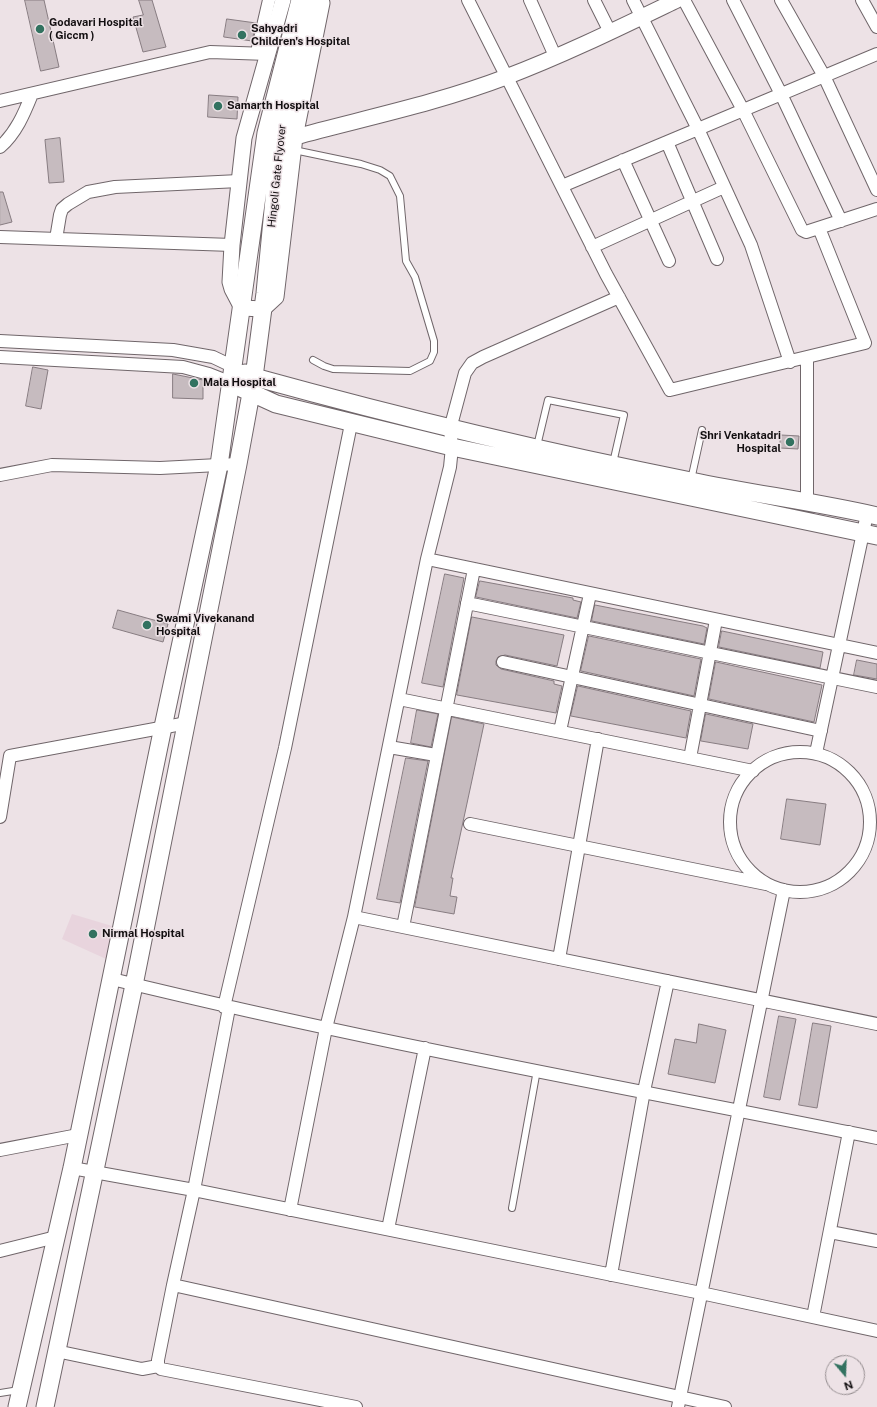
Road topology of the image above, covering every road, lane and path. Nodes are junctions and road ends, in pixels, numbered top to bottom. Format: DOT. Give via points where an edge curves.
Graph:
graph roads {
  1 [pos="269,0"];
  2 [pos="283,0"];
  3 [pos="300,0"];
  4 [pos="318,0"];
  5 [pos="321,0"];
  6 [pos="468,0"];
  7 [pos="530,0"];
  8 [pos="594,0"];
  9 [pos="633,0"];
  10 [pos="677,0"];
  11 [pos="684,0"];
  12 [pos="733,0"];
  13 [pos="781,0"];
  14 [pos="862,0"];
  15 [pos="641,17"];
  16 [pos="877,28"];
  17 [pos="610,32"];
  18 [pos="262,53"];
  19 [pos="877,54"];
  20 [pos="555,56"];
  21 [pos="824,76"];
  22 [pos="506,77"];
  23 [pos="32,94"];
  24 [pos="781,94"];
  25 [pos="0,102"];
  26 [pos="742,110"];
  27 [pos="698,129"];
  28 [pos="284,139"];
  29 [pos="667,142"];
  30 [pos="0,147"];
  31 [pos="623,160"];
  32 [pos="239,181"];
  33 [pos="562,186"];
  34 [pos="724,187"];
  35 [pos="877,190"];
  36 [pos="692,201"];
  37 [pos="877,209"];
  38 [pos="650,221"];
  39 [pos="841,221"];
  40 [pos="819,228"];
  41 [pos="0,237"];
  42 [pos="56,239"];
  43 [pos="232,245"];
  44 [pos="592,247"];
  45 [pos="717,259"];
  46 [pos="669,261"];
  47 [pos="619,297"];
  48 [pos="242,308"];
  49 [pos="263,309"];
  50 [pos="0,340"];
  51 [pos="0,357"];
  52 [pos="807,357"];
  53 [pos="314,360"];
  54 [pos="790,362"];
  55 [pos="233,375"];
  56 [pos="252,385"];
  57 [pos="351,424"];
  58 [pos="450,429"];
  59 [pos="702,430"];
  60 [pos="452,447"];
  61 [pos="537,448"];
  62 [pos="238,464"];
  63 [pos="613,464"];
  64 [pos="219,465"];
  65 [pos="0,474"];
  66 [pos="689,490"];
  67 [pos="807,503"];
  68 [pos="872,515"];
  69 [pos="870,535"];
  70 [pos="427,559"];
  71 [pos="474,569"];
  72 [pos="590,594"];
  73 [pos="467,602"];
  74 [pos="716,620"];
  75 [pos="583,627"];
  76 [pos="838,646"];
  77 [pos="877,653"];
  78 [pos="710,654"];
  79 [pos="503,662"];
  80 [pos="832,677"];
  81 [pos="572,678"];
  82 [pos="877,687"];
  83 [pos="399,699"];
  84 [pos="700,706"];
  85 [pos="445,708"];
  86 [pos="187,723"];
  87 [pos="163,727"];
  88 [pos="560,731"];
  89 [pos="821,731"];
  90 [pos="598,739"];
  91 [pos="389,747"];
  92 [pos="816,753"];
  93 [pos="436,755"];
  94 [pos="5,757"];
  95 [pos="690,758"];
  96 [pos="753,771"];
  97 [pos="0,817"];
  98 [pos="470,824"];
  99 [pos="579,848"];
  100 [pos="769,885"];
  101 [pos="784,890"];
  102 [pos="354,918"];
  103 [pos="403,928"];
  104 [pos="559,959"];
  105 [pos="112,980"];
  106 [pos="668,981"];
  107 [pos="134,985"];
  108 [pos="762,1000"];
  109 [pos="226,1007"];
  110 [pos="877,1024"];
  111 [pos="326,1028"];
  112 [pos="425,1048"];
  113 [pos="537,1070"];
  114 [pos="644,1091"];
  115 [pos="739,1110"];
  116 [pos="849,1132"];
  117 [pos="78,1135"];
  118 [pos="877,1138"];
  119 [pos="0,1150"];
  120 [pos="72,1168"];
  121 [pos="95,1172"];
  122 [pos="194,1190"];
  123 [pos="512,1208"];
  124 [pos="290,1210"];
  125 [pos="388,1229"];
  126 [pos="830,1232"];
  127 [pos="56,1237"];
  128 [pos="877,1241"];
  129 [pos="0,1251"];
  130 [pos="611,1275"];
  131 [pos="173,1285"];
  132 [pos="701,1293"];
  133 [pos="814,1317"];
  134 [pos="877,1331"];
  135 [pos="56,1351"];
  136 [pos="158,1366"];
  137 [pos="21,1390"];
  138 [pos="0,1393"];
  139 [pos="679,1402"];
  140 [pos="17,1407"];
  141 [pos="45,1407"];
  142 [pos="356,1407"];
  143 [pos="725,1407"];
  1 -- 18 [label="street"];
  2 -- 18 [label="street"];
  3 -- 28 [label="main road, Hingoli Gate Flyover"];
  4 -- 28 [label="main road, Hingoli Gate Flyover" via="303,40"];
  5 -- 28 [label="street" via="320,14"];
  6 -- 22 [label="street"];
  7 -- 20 [label="street"];
  8 -- 17 [label="street"];
  9 -- 15 [label="street"];
  10 -- 15 [label="street"];
  11 -- 26 [label="street"];
  12 -- 24 [label="street"];
  13 -- 21 [label="street"];
  14 -- 16 [label="street"];
  15 -- 17 [label="street"];
  15 -- 27 [label="street"];
  17 -- 20 [label="street"];
  18 -- 23 [label="street" via="210,52"];
  18 -- 32 [label="street" via="244,138"];
  19 -- 21 [label="street"];
  20 -- 22 [label="street"];
  21 -- 24 [label="street"];
  21 -- 35 [label="street"];
  22 -- 28 [label="street" via="447,97"];
  22 -- 33 [label="street"];
  23 -- 25 [label="street"];
  23 -- 30 [label="street" via="10,138"];
  24 -- 26 [label="street"];
  24 -- 39 [label="street"];
  26 -- 27 [label="street"];
  26 -- 40 [label="street" via="802,230 806,232"];
  27 -- 29 [label="street"];
  27 -- 34 [label="street"];
  28 -- 48 [label="main road, Hingoli Gate Flyover"];
  28 -- 49 [label="main road, Hingoli Gate Flyover"];
  28 -- 53 [label="lane" via="380,170 390,176 400,196 406,261 415,277 434,341 434,352 430,361 410,371 333,369"];
  29 -- 31 [label="street"];
  29 -- 36 [label="street"];
  31 -- 33 [label="street"];
  31 -- 38 [label="street"];
  32 -- 42 [label="street" via="115,187 88,192 62,209"];
  32 -- 43 [label="street"];
  33 -- 44 [label="street"];
  34 -- 36 [label="street"];
  34 -- 54 [label="street" via="751,245"];
  36 -- 38 [label="street"];
  36 -- 45 [label="street"];
  37 -- 39 [label="street"];
  38 -- 44 [label="street"];
  38 -- 46 [label="street"];
  39 -- 40 [label="street"];
  40 -- 52 [label="street" via="865,344"];
  41 -- 42 [label="street"];
  42 -- 43 [label="street"];
  43 -- 48 [label="street" via="230,282"];
  44 -- 47 [label="street"];
  47 -- 54 [label="street" via="670,390"];
  47 -- 58 [label="street" via="472,363 465,373"];
  48 -- 49 [label="street"];
  48 -- 55 [label="main road, Hingoli Gate Flyover"];
  49 -- 56 [label="main road, Hingoli Gate Flyover"];
  50 -- 55 [label="street" via="173,350 213,357"];
  51 -- 55 [label="street" via="183,367 209,374"];
  52 -- 54 [label="street"];
  52 -- 67 [label="street"];
  55 -- 56 [label="main road"];
  55 -- 64 [label="main road, Hingoli Gate Flyover"];
  56 -- 57 [label="main road" via="276,404"];
  56 -- 58 [label="main road"];
  56 -- 62 [label="main road, Hingoli Gate Flyover"];
  57 -- 60 [label="main road"];
  57 -- 109 [label="street" via="285,748"];
  58 -- 60 [label="street"];
  58 -- 61 [label="main road"];
  59 -- 66 [label="lane"];
  60 -- 66 [label="main road"];
  60 -- 70 [label="street" via="450,467"];
  61 -- 63 [label="main road"];
  61 -- 63 [label="lane" via="548,400 624,415"];
  62 -- 64 [label="street"];
  62 -- 86 [label="main road, Hingoli Gate Flyover"];
  63 -- 66 [label="main road"];
  64 -- 65 [label="street" via="160,468 52,465"];
  64 -- 87 [label="main road, Hingoli Gate Flyover"];
  66 -- 67 [label="main road"];
  66 -- 69 [label="main road"];
  67 -- 68 [label="main road"];
  68 -- 69 [label="street"];
  69 -- 76 [label="street"];
  70 -- 71 [label="street"];
  70 -- 83 [label="street"];
  71 -- 72 [label="street"];
  71 -- 73 [label="street"];
  72 -- 74 [label="street"];
  72 -- 75 [label="street"];
  73 -- 75 [label="street"];
  73 -- 85 [label="street"];
  74 -- 76 [label="street"];
  74 -- 78 [label="street"];
  75 -- 78 [label="street"];
  75 -- 81 [label="street"];
  76 -- 77 [label="street"];
  76 -- 80 [label="street"];
  78 -- 80 [label="street"];
  78 -- 84 [label="street"];
  79 -- 81 [label="street"];
  80 -- 82 [label="street"];
  80 -- 89 [label="street"];
  81 -- 84 [label="street"];
  81 -- 88 [label="street"];
  83 -- 85 [label="street"];
  83 -- 91 [label="street"];
  84 -- 89 [label="street"];
  84 -- 95 [label="street"];
  85 -- 88 [label="street"];
  85 -- 93 [label="street"];
  86 -- 87 [label="street"];
  86 -- 107 [label="main road, Hingoli Gate Flyover"];
  87 -- 94 [label="street"];
  87 -- 105 [label="main road, Hingoli Gate Flyover"];
  88 -- 90 [label="street"];
  89 -- 92 [label="street"];
  90 -- 95 [label="street"];
  90 -- 99 [label="street"];
  91 -- 93 [label="street"];
  91 -- 102 [label="street"];
  92 -- 96 [label="street" via="788,752 769,759"];
  92 -- 101 [label="street" via="833,760 853,775 864,791 869,808 870,828 866,848 847,874 827,887 807,892"];
  93 -- 103 [label="street"];
  94 -- 97 [label="street"];
  95 -- 96 [label="street"];
  96 -- 100 [label="street" via="737,791 730,817 732,838 737,854 748,869"];
  98 -- 99 [label="street"];
  99 -- 100 [label="street"];
  99 -- 104 [label="street"];
  100 -- 101 [label="street"];
  101 -- 108 [label="street"];
  102 -- 103 [label="street"];
  102 -- 111 [label="street"];
  103 -- 104 [label="street"];
  104 -- 106 [label="street"];
  105 -- 107 [label="street"];
  105 -- 117 [label="main road, Hingoli Gate Flyover"];
  106 -- 108 [label="street"];
  106 -- 114 [label="street"];
  107 -- 109 [label="street"];
  107 -- 121 [label="main road, Hingoli Gate Flyover"];
  108 -- 110 [label="street"];
  108 -- 115 [label="street"];
  109 -- 111 [label="street"];
  109 -- 122 [label="street"];
  111 -- 112 [label="street"];
  111 -- 124 [label="street"];
  112 -- 113 [label="street"];
  112 -- 125 [label="street"];
  113 -- 114 [label="street"];
  113 -- 123 [label="lane"];
  114 -- 115 [label="street"];
  114 -- 130 [label="street"];
  115 -- 116 [label="street"];
  115 -- 132 [label="street"];
  116 -- 118 [label="street"];
  116 -- 126 [label="street"];
  117 -- 119 [label="street"];
  117 -- 120 [label="main road, Hingoli Gate Flyover"];
  120 -- 121 [label="street"];
  120 -- 127 [label="main road, Hingoli Gate Flyover"];
  121 -- 122 [label="street"];
  121 -- 135 [label="main road, Hingoli Gate Flyover"];
  122 -- 124 [label="street"];
  122 -- 131 [label="street"];
  124 -- 125 [label="street"];
  125 -- 130 [label="street"];
  126 -- 128 [label="street"];
  126 -- 133 [label="street"];
  127 -- 129 [label="street"];
  127 -- 137 [label="main road, Hingoli Gate Flyover"];
  130 -- 132 [label="street"];
  131 -- 136 [label="street"];
  131 -- 139 [label="street"];
  132 -- 133 [label="street"];
  132 -- 139 [label="street"];
  133 -- 134 [label="street"];
  135 -- 136 [label="street" via="142,1369"];
  135 -- 141 [label="main road, Hingoli Gate Flyover"];
  136 -- 142 [label="street" via="161,1369"];
  137 -- 138 [label="lane"];
  137 -- 140 [label="main road, Hingoli Gate Flyover"];
  139 -- 143 [label="street"];
}
